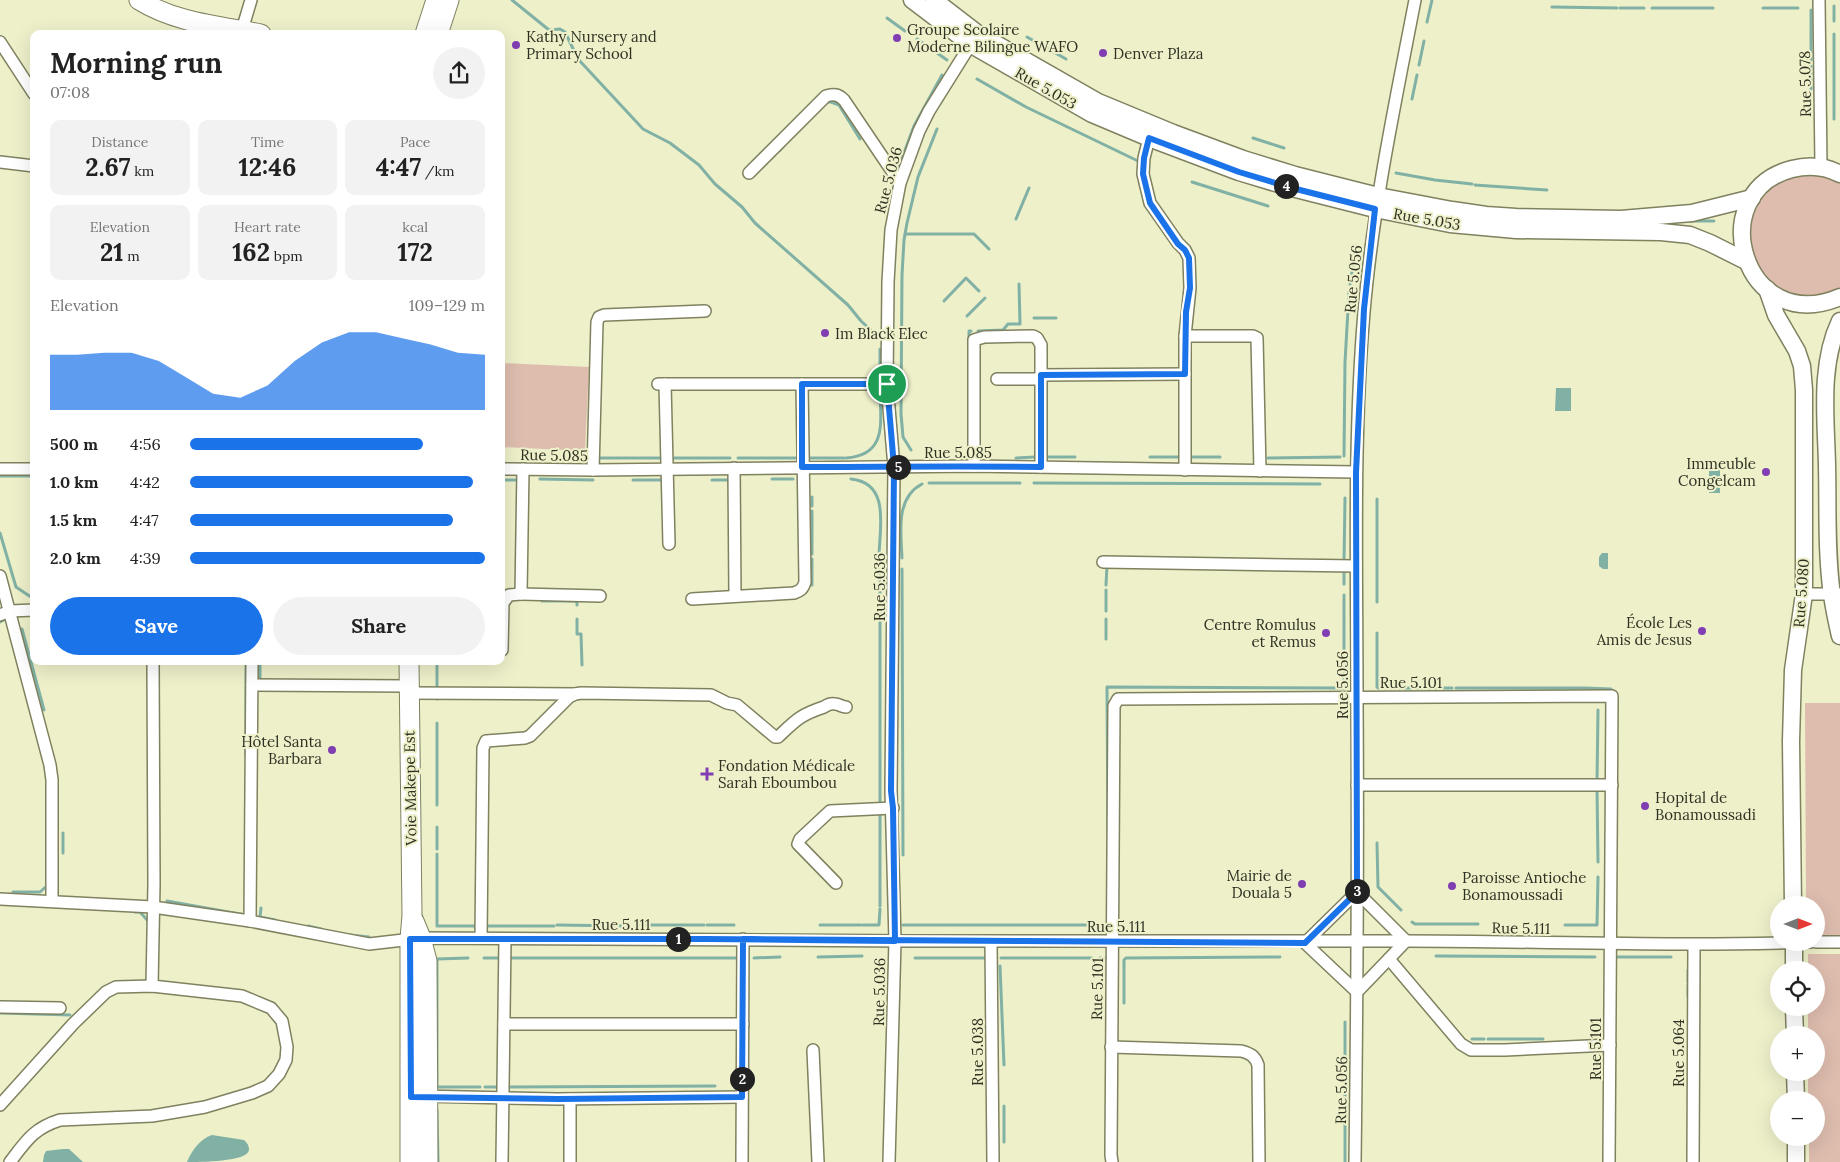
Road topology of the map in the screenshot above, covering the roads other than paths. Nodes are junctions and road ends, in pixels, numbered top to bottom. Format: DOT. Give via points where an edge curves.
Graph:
graph roads {
  1 [pos="139,0"];
  2 [pos="251,0"];
  3 [pos="436,0"];
  4 [pos="449,0"];
  5 [pos="912,0"];
  6 [pos="934,0"];
  7 [pos="1415,0"];
  8 [pos="1819,0"];
  9 [pos="242,30"];
  10 [pos="425,30"];
  11 [pos="439,30"];
  12 [pos="974,39"];
  13 [pos="0,42"];
  14 [pos="30,88"];
  15 [pos="1149,138"];
  16 [pos="0,162"];
  17 [pos="30,166"];
  18 [pos="1821,167"];
  19 [pos="749,173"];
  20 [pos="1840,174"];
  21 [pos="900,183"];
  22 [pos="1752,198"];
  23 [pos="1377,202"];
  24 [pos="1746,261"];
  25 [pos="1767,289"];
  26 [pos="1840,297"];
  27 [pos="704,311"];
  28 [pos="1840,321"];
  29 [pos="1185,336"];
  30 [pos="1185,374"];
  31 [pos="1041,377"];
  32 [pos="997,379"];
  33 [pos="802,384"];
  34 [pos="887,384"];
  35 [pos="974,466"];
  36 [pos="802,467"];
  37 [pos="894,467"];
  38 [pos="1041,467"];
  39 [pos="734,468"];
  40 [pos="0,469"];
  41 [pos="30,469"];
  42 [pos="505,469"];
  43 [pos="523,469"];
  44 [pos="667,469"];
  45 [pos="593,470"];
  46 [pos="1185,470"];
  47 [pos="1260,471"];
  48 [pos="1356,472"];
  49 [pos="668,544"];
  50 [pos="1103,562"];
  51 [pos="1356,566"];
  52 [pos="0,576"];
  53 [pos="522,594"];
  54 [pos="1804,594"];
  55 [pos="1836,594"];
  56 [pos="600,596"];
  57 [pos="735,596"];
  58 [pos="692,599"];
  59 [pos="505,600"];
  60 [pos="30,610"];
  61 [pos="5,613"];
  62 [pos="1840,636"];
  63 [pos="153,665"];
  64 [pos="252,665"];
  65 [pos="409,665"];
  66 [pos="252,685"];
  67 [pos="409,689"];
  68 [pos="575,694"];
  69 [pos="1357,697"];
  70 [pos="846,707"];
  71 [pos="1357,785"];
  72 [pos="1612,785"];
  73 [pos="893,808"];
  74 [pos="836,883"];
  75 [pos="1357,892"];
  76 [pos="1793,896"];
  77 [pos="0,899"];
  78 [pos="52,901"];
  79 [pos="153,907"];
  80 [pos="250,921"];
  81 [pos="416,938"];
  82 [pos="481,938"];
  83 [pos="505,939"];
  84 [pos="743,939"];
  85 [pos="1112,940"];
  86 [pos="895,941"];
  87 [pos="991,942"];
  88 [pos="1357,942"];
  89 [pos="1406,942"];
  90 [pos="1825,942"];
  91 [pos="1840,942"];
  92 [pos="1305,943"];
  93 [pos="1770,943"];
  94 [pos="1611,945"];
  95 [pos="1694,945"];
  96 [pos="1389,959"];
  97 [pos="152,986"];
  98 [pos="1357,992"];
  99 [pos="0,1007"];
  100 [pos="60,1008"];
  101 [pos="504,1024"];
  102 [pos="743,1024"];
  103 [pos="1610,1045"];
  104 [pos="1111,1047"];
  105 [pos="813,1050"];
  106 [pos="420,1096"];
  107 [pos="742,1097"];
  108 [pos="502,1099"];
  109 [pos="570,1099"];
  110 [pos="0,1105"];
  111 [pos="1796,1146"];
  112 [pos="10,1162"];
  113 [pos="410,1162"];
  114 [pos="428,1162"];
  115 [pos="502,1162"];
  116 [pos="570,1162"];
  117 [pos="742,1162"];
  118 [pos="818,1162"];
  119 [pos="889,1162"];
  120 [pos="993,1162"];
  121 [pos="1112,1162"];
  122 [pos="1259,1162"];
  123 [pos="1355,1162"];
  124 [pos="1609,1162"];
  125 [pos="1693,1162"];
  126 [pos="1796,1162"];
  1 -- 9 [label="main road" via="156,10 190,21"];
  2 -- 9 [label="street"];
  3 -- 10 [label="main road"];
  4 -- 11 [label="main road"];
  5 -- 12 [label="main road, Rue 5.053"];
  6 -- 12 [label="main road, Rue 5.053"];
  7 -- 23 [label="street, Rue 5.056"];
  8 -- 18 [label="street, Rue 5.078"];
  12 -- 15 [label="main road, Rue 5.053" via="1092,114"];
  12 -- 21 [label="street, Rue 5.036" via="929,111"];
  12 -- 23 [label="main road, Rue 5.053" via="1098,102 1172,133"];
  13 -- 14 [label="street"];
  15 -- 23 [label="main road, Rue 5.053" via="1292,188"];
  15 -- 29 [label="street" via="1143,174 1150,203 1189,258 1190,288"];
  16 -- 17 [label="street"];
  18 -- 20 [label="main road"];
  18 -- 22 [label="main road" via="1798,167 1777,175"];
  19 -- 21 [label="street" via="826,96 833,94 844,100"];
  21 -- 34 [label="street, Rue 5.036" via="891,230"];
  22 -- 23 [label="main road, Rue 5.053" via="1692,213 1621,218 1486,215"];
  22 -- 24 [label="main road" via="1741,230"];
  23 -- 24 [label="main road, Rue 5.053" via="1450,224 1485,228 1690,235"];
  23 -- 48 [label="street, Rue 5.056" via="1364,309"];
  24 -- 25 [label="main road" via="1756,279"];
  25 -- 26 [label="main road" via="1798,303 1820,303"];
  25 -- 54 [label="main road, Rue 5.080" via="1776,315 1802,366"];
  27 -- 45 [label="street" via="599,317"];
  28 -- 55 [label="main road, Rue 5.080" via="1828,362 1826,410 1829,550"];
  29 -- 30 [label="street"];
  29 -- 47 [label="street" via="1256,338"];
  30 -- 31 [label="street"];
  30 -- 46 [label="street"];
  31 -- 32 [label="street"];
  31 -- 35 [label="street" via="1041,345 1037,338 984,337 974,340"];
  31 -- 38 [label="street"];
  33 -- 34 [label="street"];
  33 -- 36 [label="street"];
  33 -- 44 [label="street" via="662,384"];
  34 -- 37 [label="street, Rue 5.036"];
  35 -- 37 [label="street, Rue 5.085"];
  35 -- 38 [label="street, Rue 5.085"];
  36 -- 37 [label="street, Rue 5.085"];
  36 -- 39 [label="street, Rue 5.085"];
  36 -- 57 [label="street" via="803,587 794,593"];
  37 -- 73 [label="street, Rue 5.036"];
  38 -- 46 [label="street, Rue 5.085"];
  39 -- 44 [label="street, Rue 5.085"];
  39 -- 57 [label="street"];
  40 -- 41 [label="street"];
  42 -- 43 [label="street, Rue 5.085"];
  43 -- 45 [label="street, Rue 5.085"];
  43 -- 53 [label="street"];
  44 -- 45 [label="street, Rue 5.085"];
  44 -- 49 [label="street"];
  46 -- 47 [label="street, Rue 5.085"];
  47 -- 48 [label="street, Rue 5.085"];
  48 -- 51 [label="street, Rue 5.056"];
  50 -- 51 [label="street"];
  51 -- 69 [label="street, Rue 5.056"];
  52 -- 61 [label="street"];
  53 -- 56 [label="street"];
  53 -- 59 [label="street" via="509,595"];
  54 -- 55 [label="street"];
  54 -- 76 [label="main road, Rue 5.080" via="1793,670 1790,741"];
  55 -- 62 [label="main road, Rue 5.080"];
  57 -- 58 [label="street"];
  60 -- 61 [label="street"];
  61 -- 78 [label="street" via="50,765"];
  63 -- 79 [label="street"];
  64 -- 66 [label="street"];
  65 -- 67 [label="main road, Voie Makepe Est"];
  66 -- 67 [label="street"];
  66 -- 80 [label="street"];
  67 -- 68 [label="street"];
  67 -- 81 [label="main road, Voie Makepe Est" via="412,915"];
  68 -- 70 [label="street" via="711,695 738,706 775,738 805,714 836,703"];
  68 -- 82 [label="street" via="530,736 490,740 482,748"];
  69 -- 71 [label="street, Rue 5.056"];
  69 -- 72 [label="street, Rue 5.101" via="1612,696"];
  69 -- 85 [label="street, Rue 5.101" via="1118,699 1114,706"];
  71 -- 72 [label="street"];
  71 -- 75 [label="street, Rue 5.056"];
  72 -- 94 [label="street, Rue 5.101"];
  73 -- 74 [label="street" via="830,811 800,839 798,844"];
  73 -- 86 [label="street, Rue 5.036"];
  75 -- 88 [label="street, Rue 5.056"];
  75 -- 89 [label="street"];
  75 -- 92 [label="street"];
  77 -- 78 [label="street, Rue 5.111"];
  78 -- 79 [label="street, Rue 5.111"];
  79 -- 80 [label="street, Rue 5.111"];
  79 -- 97 [label="street"];
  80 -- 81 [label="street, Rue 5.111" via="369,944"];
  81 -- 82 [label="street, Rue 5.111"];
  81 -- 106 [label="main road, Voie Makepe Est"];
  82 -- 83 [label="street, Rue 5.111"];
  83 -- 84 [label="street, Rue 5.111"];
  83 -- 101 [label="street"];
  84 -- 86 [label="street, Rue 5.111"];
  84 -- 102 [label="street"];
  85 -- 87 [label="street, Rue 5.111"];
  85 -- 92 [label="street, Rue 5.111"];
  85 -- 104 [label="street, Rue 5.101"];
  86 -- 87 [label="street, Rue 5.111"];
  86 -- 119 [label="street, Rue 5.036"];
  87 -- 120 [label="street, Rue 5.038"];
  88 -- 89 [label="street, Rue 5.111"];
  88 -- 92 [label="street, Rue 5.111"];
  88 -- 98 [label="street, Rue 5.056"];
  89 -- 94 [label="street, Rue 5.111"];
  89 -- 96 [label="street"];
  90 -- 91 [label="street"];
  92 -- 98 [label="street"];
  93 -- 95 [label="street, Rue 5.111"];
  94 -- 95 [label="street, Rue 5.111"];
  94 -- 103 [label="street, Rue 5.101"];
  95 -- 125 [label="street, Rue 5.064"];
  96 -- 98 [label="street"];
  96 -- 103 [label="street" via="1461,1044 1471,1050"];
  97 -- 110 [label="street" via="116,987 106,992"];
  97 -- 112 [label="street" via="242,996 271,1008 282,1021 286,1040 286,1060 279,1074 268,1086 205,1107 152,1116 72,1118 50,1123 32,1134"];
  98 -- 123 [label="street, Rue 5.056"];
  99 -- 100 [label="street"];
  101 -- 102 [label="street"];
  101 -- 108 [label="street"];
  102 -- 107 [label="street"];
  103 -- 124 [label="street, Rue 5.101"];
  104 -- 121 [label="street, Rue 5.101"];
  104 -- 122 [label="street" via="1252,1054 1258,1065"];
  105 -- 118 [label="street"];
  106 -- 108 [label="street"];
  106 -- 113 [label="main road, Voie Makepe Est"];
  106 -- 114 [label="main road, Voie Makepe Est"];
  107 -- 109 [label="street"];
  107 -- 117 [label="street"];
  108 -- 109 [label="street"];
  108 -- 115 [label="street"];
  109 -- 116 [label="street"];
  111 -- 126 [label="main road"];
}
